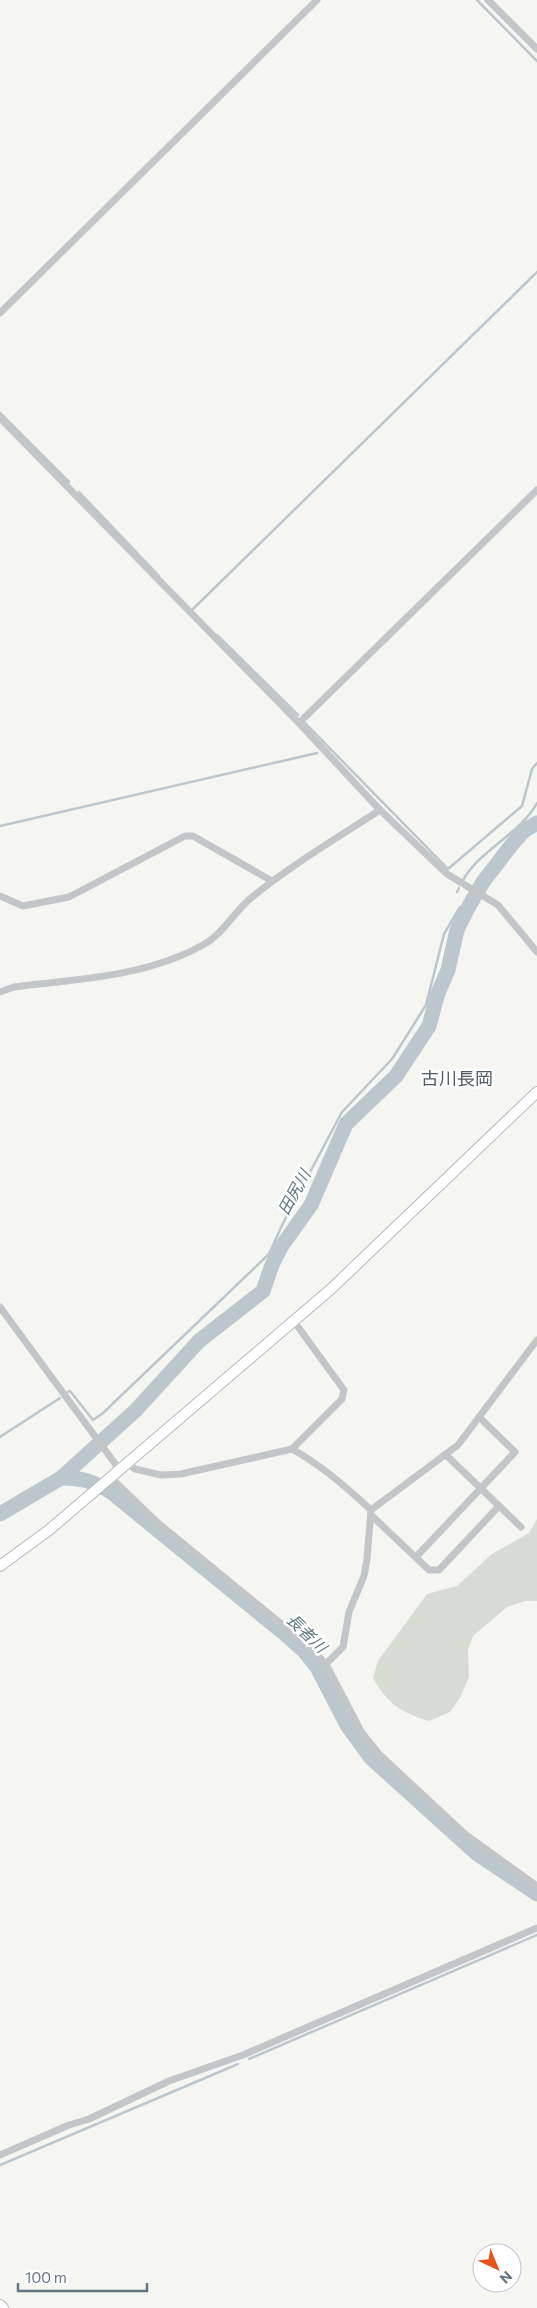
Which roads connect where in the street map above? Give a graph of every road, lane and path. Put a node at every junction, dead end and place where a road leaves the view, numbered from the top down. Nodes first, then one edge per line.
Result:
1 (317, 0) edge
2 (488, 0) edge
3 (537, 50) edge
4 (2, 308) edge
5 (0, 418) edge
6 (537, 490) edge
7 (299, 723) junction
8 (380, 810) junction
9 (272, 881) junction
10 (0, 896) edge
11 (537, 952) edge
12 (0, 992) edge
13 (537, 1092) edge
14 (0, 1306) edge
15 (293, 1320) junction
16 (537, 1340) edge
17 (479, 1417) junction
18 (292, 1449) junction
19 (446, 1455) junction
20 (123, 1465) junction
21 (108, 1479) junction
22 (480, 1488) junction
23 (499, 1506) junction
24 (371, 1512) junction
25 (521, 1526) dead end
26 (416, 1558) junction
27 (2, 1567) edge
28 (326, 1664) junction
29 (537, 1886) edge
30 (537, 1928) edge
31 (0, 2155) edge
32 (0, 2305) edge
33 (4, 2308) edge

1 - 4 street
2 - 3 street
5 - 7 street
6 - 7 street
7 - 8 street
8 - 9 street
8 - 11 street
9 - 10 street
9 - 12 street
13 - 15 street
14 - 20 street
15 - 18 street
15 - 20 street
16 - 17 street
17 - 19 street
17 - 22 street
18 - 20 street
18 - 24 street
19 - 22 street
19 - 24 street
20 - 21 street
21 - 27 street
21 - 28 street
22 - 23 street
22 - 26 street
23 - 25 street
23 - 26 street
24 - 26 street
24 - 28 street
28 - 29 street
30 - 31 street
32 - 33 street

